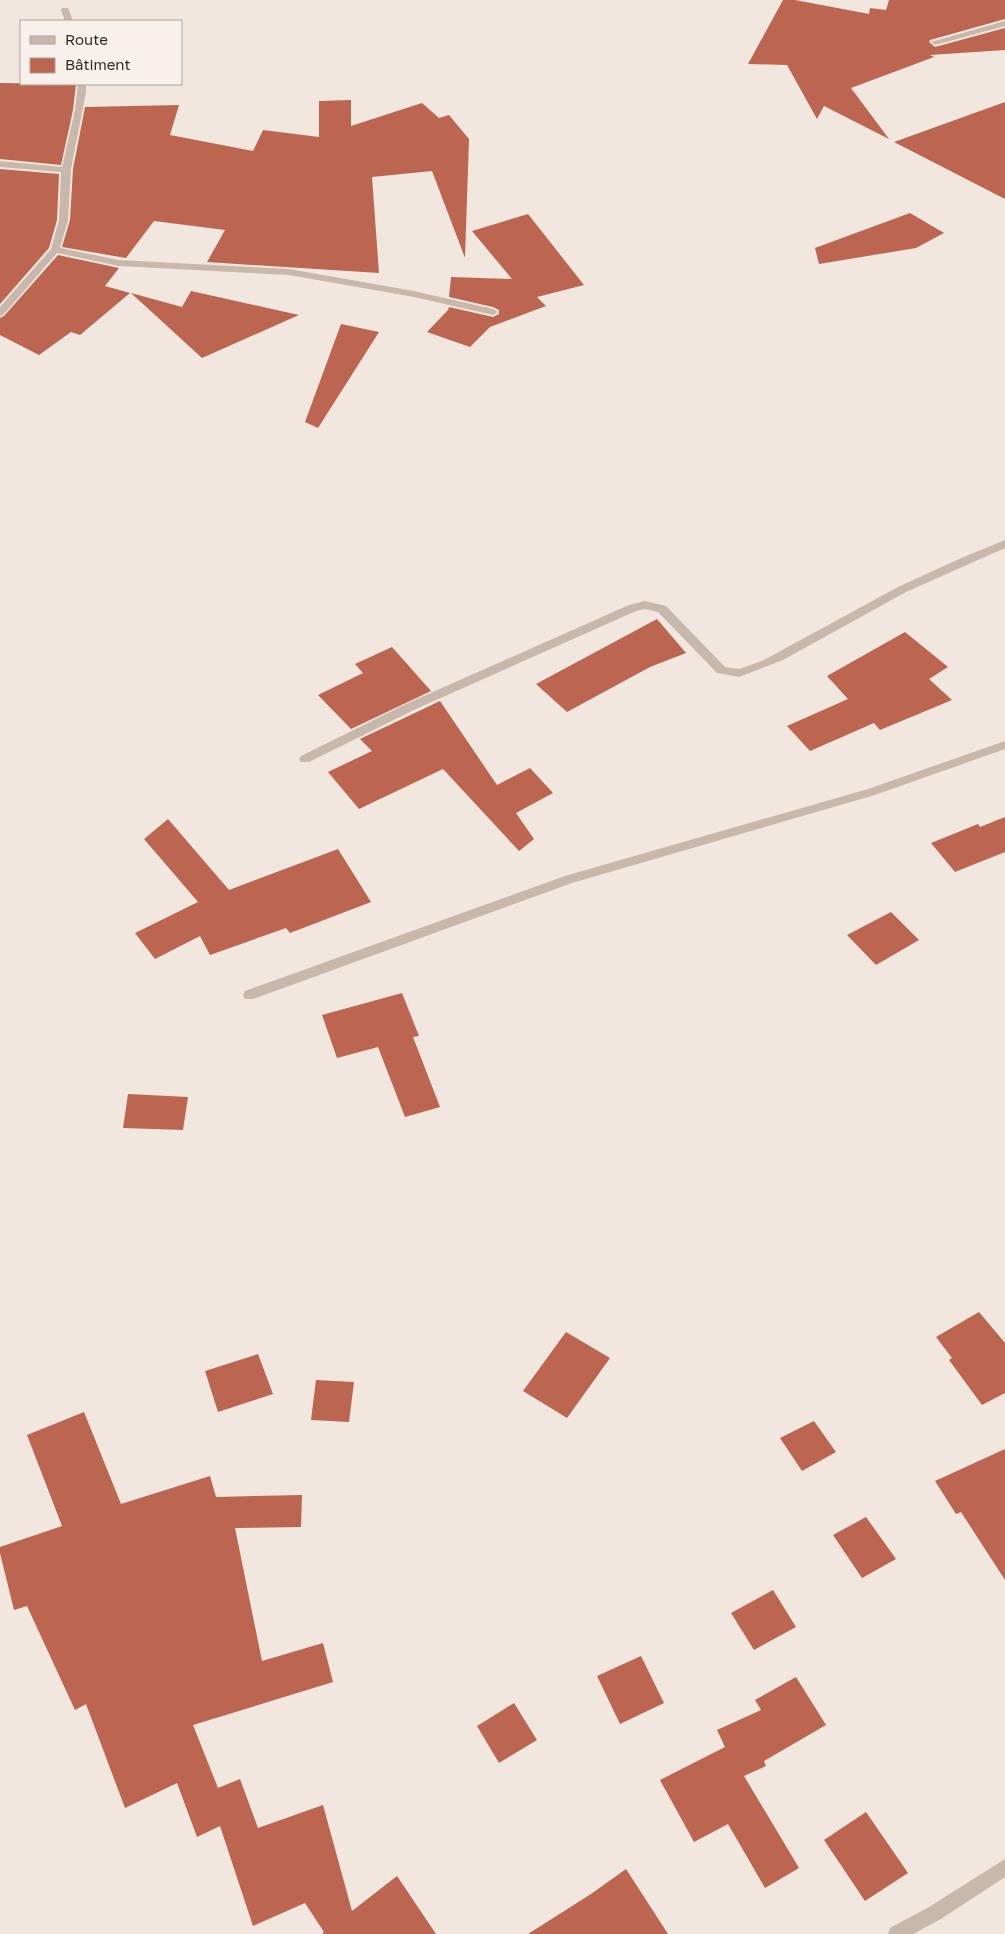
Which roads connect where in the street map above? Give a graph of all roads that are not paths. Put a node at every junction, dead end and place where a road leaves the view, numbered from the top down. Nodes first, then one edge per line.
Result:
1 (65, 10) dead end
2 (69, 20) edge
3 (1005, 23) edge
4 (936, 42) dead end
5 (82, 85) edge
6 (0, 164) edge
7 (66, 170) junction
8 (55, 250) junction
9 (493, 312) dead end
10 (0, 313) edge
11 (1005, 544) edge
12 (1005, 745) edge
13 (305, 759) dead end
14 (249, 995) dead end
15 (1005, 1867) edge
16 (896, 1934) edge

1 - 2 street
3 - 4 street
5 - 7 street
6 - 7 street
7 - 8 street
8 - 9 street
8 - 10 street
11 - 13 street
12 - 14 street
15 - 16 street

